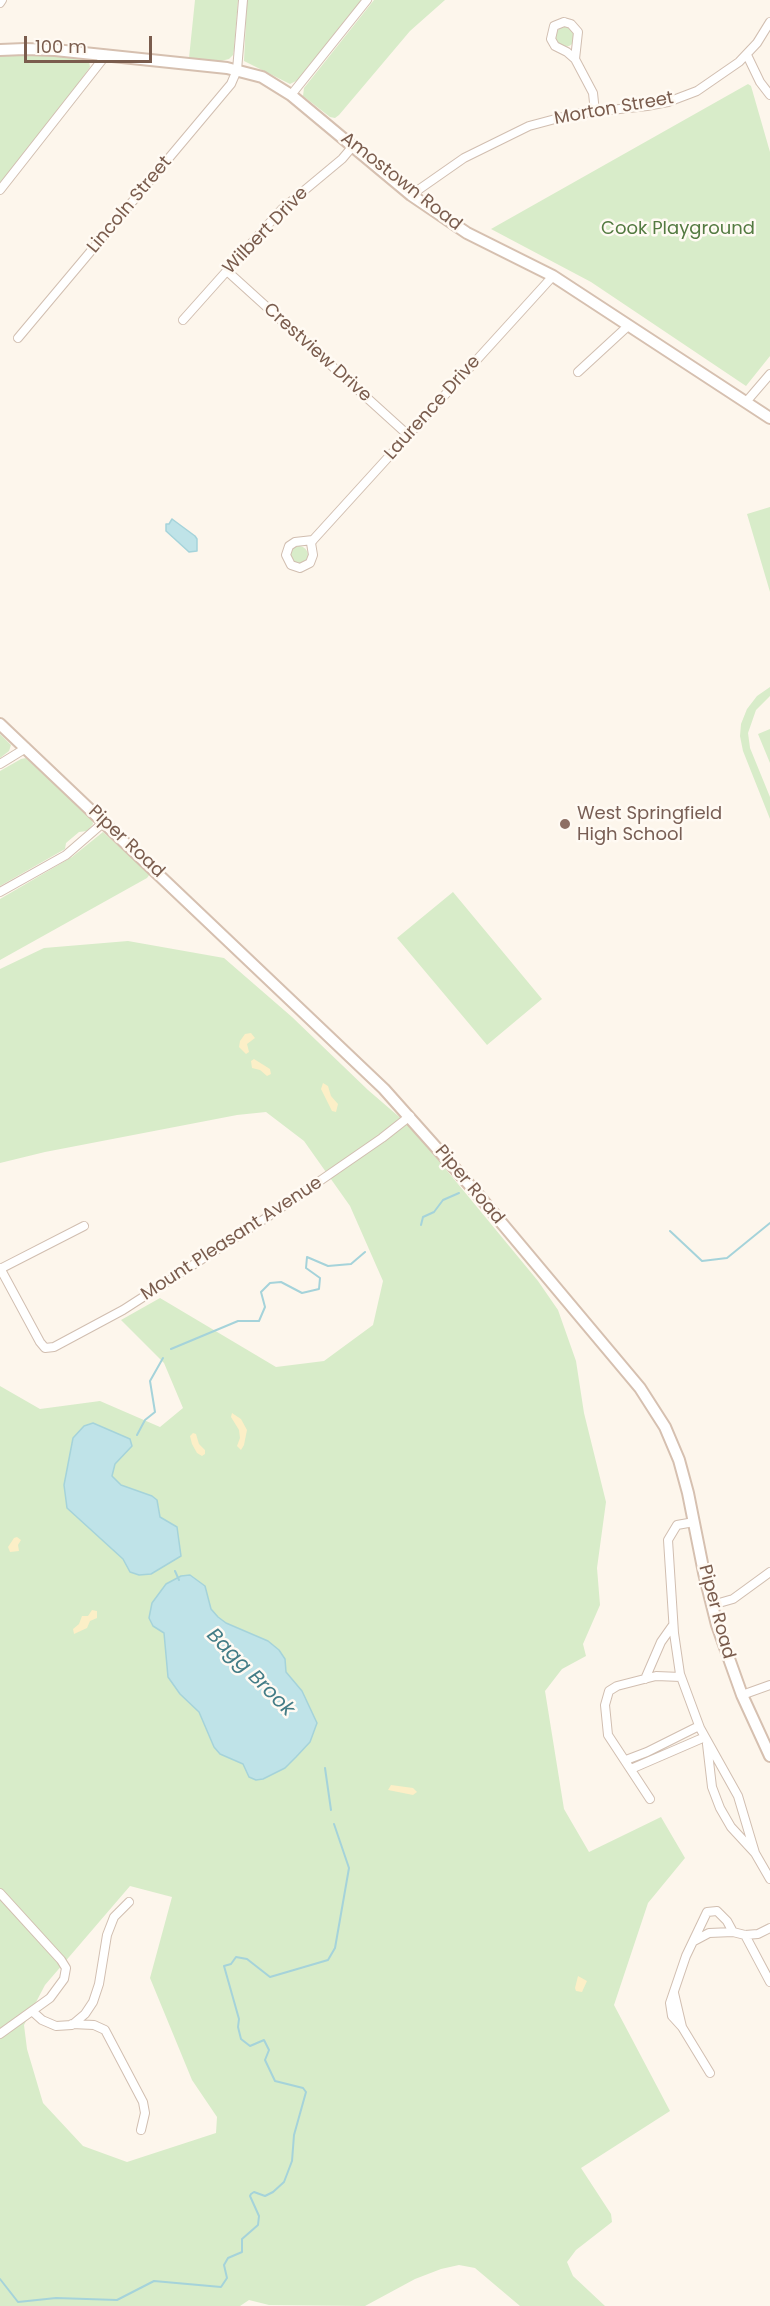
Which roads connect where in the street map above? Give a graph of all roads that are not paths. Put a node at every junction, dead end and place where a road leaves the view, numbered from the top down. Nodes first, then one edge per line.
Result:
1 (243, 0) edge
2 (367, 0) edge
3 (770, 22) edge
4 (0, 50) edge
5 (106, 55) junction
6 (747, 55) junction
7 (575, 59) junction
8 (237, 69) junction
9 (291, 94) junction
10 (770, 95) edge
11 (595, 112) junction
12 (353, 146) junction
13 (0, 190) edge
14 (411, 195) junction
15 (227, 271) junction
16 (553, 276) junction
17 (183, 320) dead end
18 (628, 326) junction
19 (18, 338) dead end
20 (578, 372) dead end
21 (770, 374) edge
22 (746, 402) junction
23 (770, 418) edge
24 (408, 435) junction
25 (313, 540) junction
26 (0, 724) edge
27 (26, 748) junction
28 (0, 764) edge
29 (104, 822) junction
30 (0, 892) edge
31 (410, 1116) junction
32 (84, 1226) dead end
33 (0, 1269) edge
34 (694, 1522) junction
35 (770, 1572) edge
36 (712, 1605) junction
37 (673, 1624) junction
38 (681, 1677) junction
39 (645, 1679) junction
40 (770, 1685) edge
41 (742, 1695) junction
42 (699, 1726) junction
43 (705, 1737) junction
44 (770, 1756) edge
45 (626, 1760) junction
46 (631, 1769) junction
47 (650, 1799) dead end
48 (755, 1853) junction
49 (770, 1879) edge
50 (0, 1893) edge
51 (129, 1902) dead end
52 (770, 1928) edge
53 (733, 1932) junction
54 (745, 1935) junction
55 (689, 1947) junction
56 (770, 1982) edge
57 (32, 2011) junction
58 (72, 2024) junction
59 (0, 2034) edge
60 (710, 2073) dead end
61 (141, 2130) dead end

1 - 8 street
2 - 9 street
3 - 6 street, Morton Street
4 - 5 main road, Amostown Road
5 - 8 main road, Amostown Road
5 - 13 street
6 - 10 street
6 - 11 street, Morton Street
7 - 7 street
7 - 11 street
8 - 9 main road, Amostown Road
8 - 19 street, Lincoln Street
9 - 12 main road, Amostown Road
11 - 14 street, Morton Street
12 - 14 main road, Amostown Road
12 - 15 street, Wilbert Drive
14 - 16 main road, Amostown Road
15 - 17 street, Wilbert Drive
15 - 24 street, Crestview Drive
16 - 18 main road, Amostown Road
16 - 24 street, Laurence Drive
18 - 20 street
18 - 22 main road, Amostown Road
21 - 22 street
22 - 23 main road, Amostown Road
24 - 25 street, Laurence Drive
25 - 25 street, Laurence Drive
26 - 27 main road, Piper Road
27 - 28 street
27 - 29 main road, Piper Road
29 - 30 street
29 - 31 main road, Piper Road
31 - 33 street, Mount Pleasant Avenue
31 - 34 main road, Piper Road
32 - 33 street
34 - 36 main road, Piper Road
34 - 37 street
35 - 36 street
36 - 41 main road, Piper Road
37 - 38 street
37 - 39 street
38 - 39 street
38 - 42 street
39 - 45 street
40 - 41 street
41 - 44 main road, Piper Road
42 - 43 street
42 - 45 street
43 - 46 street
43 - 48 street
43 - 48 street
45 - 46 street
46 - 47 street
48 - 49 street
50 - 57 street
51 - 58 street
52 - 54 street
53 - 54 street
53 - 55 street
53 - 55 street
54 - 56 street
55 - 60 street
57 - 58 street
57 - 59 street
58 - 61 street

